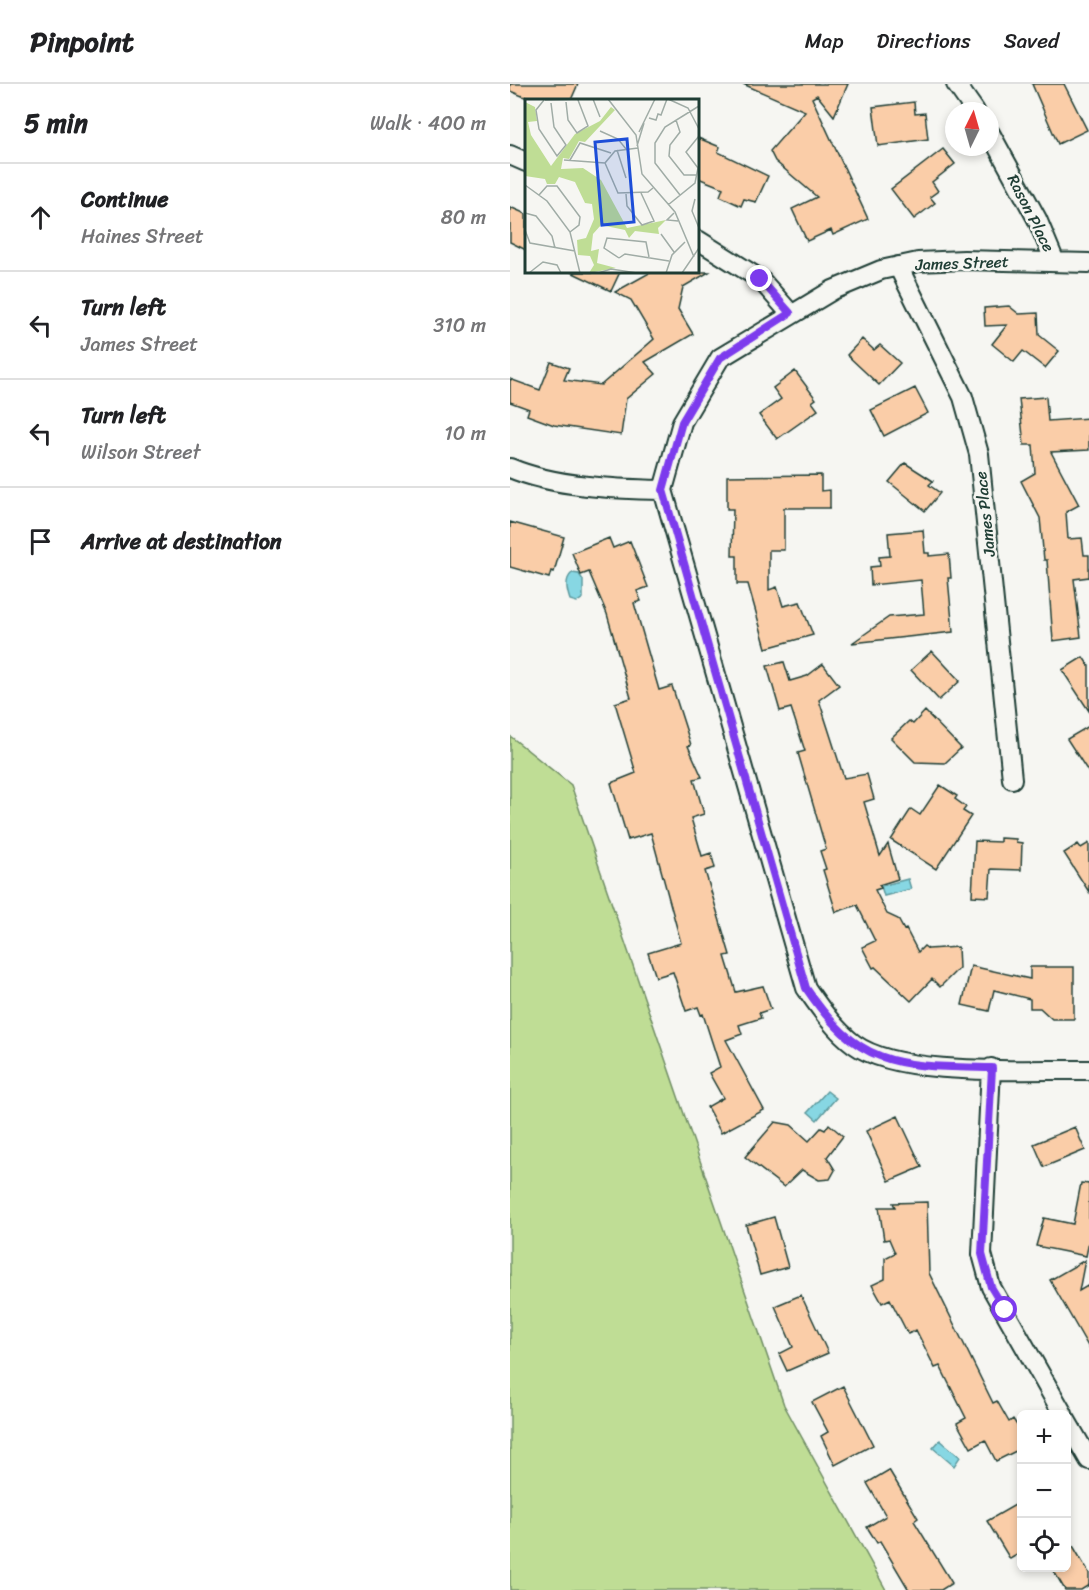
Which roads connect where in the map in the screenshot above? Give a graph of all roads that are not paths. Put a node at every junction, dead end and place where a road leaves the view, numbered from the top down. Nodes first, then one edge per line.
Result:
1 (956, 84) edge
2 (969, 102) edge
3 (999, 149) edge
4 (510, 155) edge
5 (525, 162) edge
6 (699, 241) edge
7 (1055, 262) junction
8 (1089, 262) edge
9 (898, 266) junction
10 (790, 313) junction
11 (510, 468) edge
12 (663, 490) junction
13 (1012, 779) dead end
14 (992, 1068) junction
15 (1089, 1070) edge
16 (1062, 1410) edge
17 (1071, 1429) edge
18 (1089, 1460) edge

1 - 2 street
3 - 7 street, Rason Place
4 - 5 street
6 - 10 street
7 - 8 street, James Street
7 - 9 street, James Street
9 - 10 street, James Street
9 - 13 street, James Place
10 - 12 street, James Street
11 - 12 street
12 - 14 street
14 - 15 street
14 - 16 street
17 - 18 street

